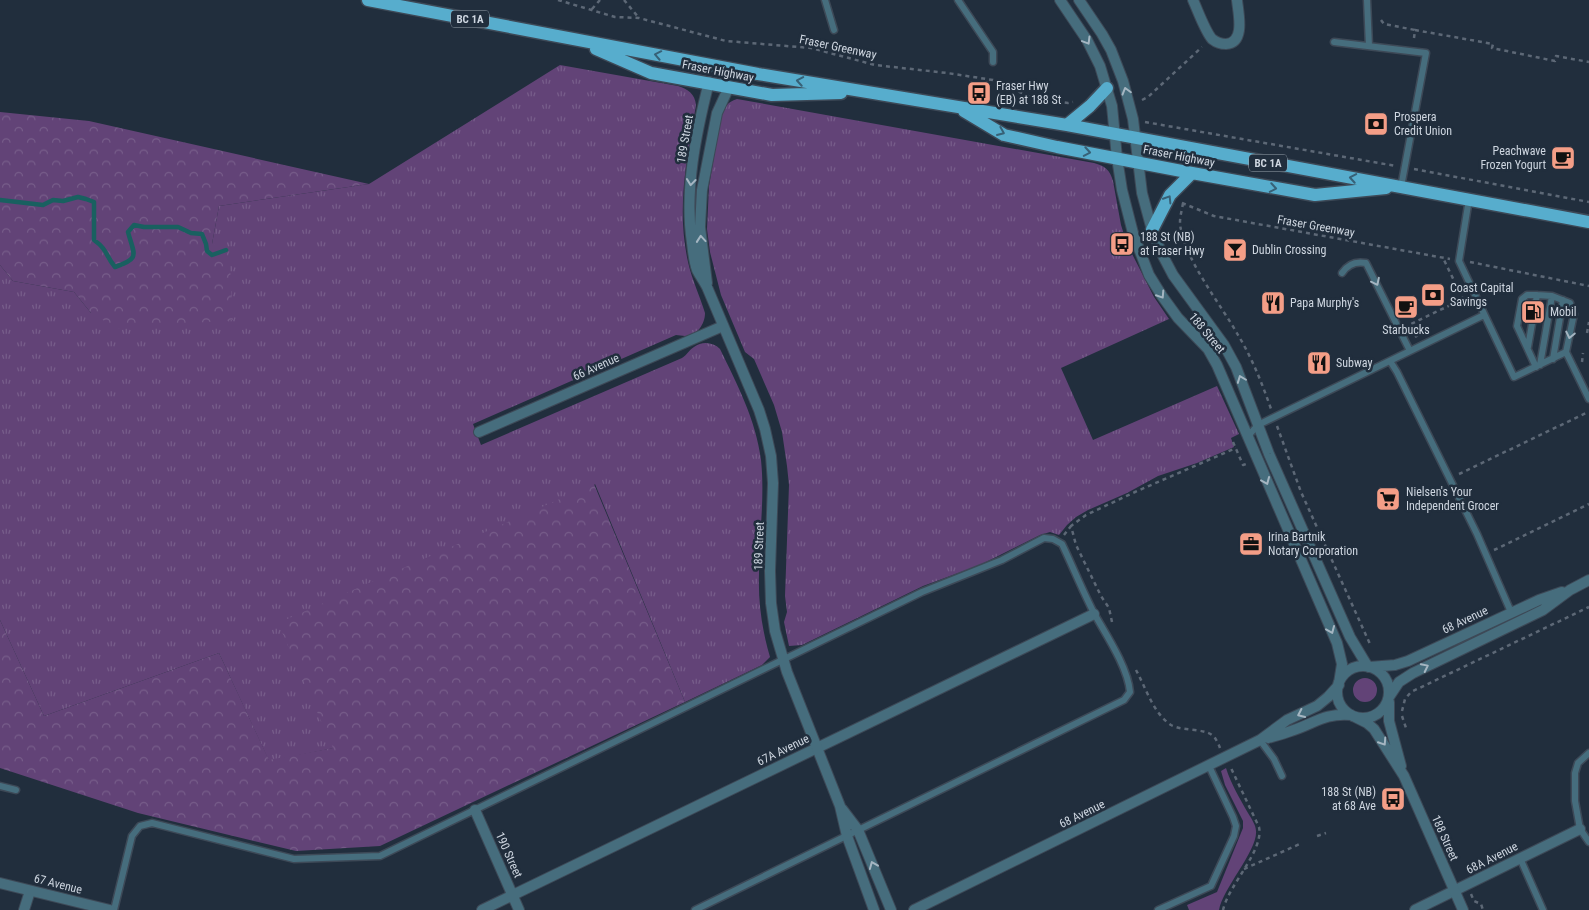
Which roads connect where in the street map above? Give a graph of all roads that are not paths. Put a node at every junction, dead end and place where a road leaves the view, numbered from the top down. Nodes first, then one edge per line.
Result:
1 (368, 0) edge
2 (825, 0) edge
3 (958, 0) edge
4 (1060, 0) edge
5 (1079, 0) edge
6 (1194, 0) edge
7 (1237, 0) edge
8 (1366, 0) edge
9 (834, 30) dead end
10 (572, 39) junction
11 (1334, 42) dead end
12 (1369, 46) junction
13 (993, 62) dead end
14 (758, 74) junction
15 (708, 82) junction
16 (730, 87) junction
17 (1107, 88) junction
18 (866, 92) junction
19 (959, 108) junction
20 (1067, 125) junction
21 (1115, 135) junction
22 (1136, 138) junction
23 (1116, 158) junction
24 (1138, 162) junction
25 (1192, 173) junction
26 (1401, 187) junction
27 (1468, 199) junction
28 (1589, 222) edge
29 (1152, 230) junction
30 (1342, 273) dead end
31 (707, 287) junction
32 (1536, 294) junction
33 (1552, 296) junction
34 (1563, 300) junction
35 (1484, 315) junction
36 (723, 326) junction
37 (1527, 348) junction
38 (1410, 351) junction
39 (1566, 352) junction
40 (1553, 359) junction
41 (1390, 361) junction
42 (1538, 366) junction
43 (1589, 399) edge
44 (1258, 425) junction
45 (478, 432) dead end
46 (1248, 436) junction
47 (1589, 580) edge
48 (1570, 590) junction
49 (1511, 612) junction
50 (1094, 614) junction
51 (783, 660) junction
52 (1368, 667) junction
53 (1339, 684) junction
54 (1389, 698) junction
55 (1352, 716) junction
56 (1260, 740) junction
57 (817, 748) junction
58 (1589, 753) edge
59 (1209, 766) junction
60 (1282, 776) dead end
61 (1404, 776) junction
62 (0, 786) edge
63 (16, 790) dead end
64 (840, 806) junction
65 (475, 810) junction
66 (1580, 829) junction
67 (858, 830) junction
68 (847, 836) junction
69 (1589, 842) edge
70 (1520, 858) junction
71 (0, 883) edge
72 (30, 890) junction
73 (1454, 891) junction
74 (513, 895) junction
75 (24, 910) edge
76 (112, 910) edge
77 (482, 910) edge
78 (519, 910) edge
79 (695, 910) edge
80 (874, 910) edge
81 (891, 910) edge
82 (914, 910) edge
83 (1158, 910) edge
84 (1415, 910) edge
85 (1462, 910) edge
86 (1543, 910) edge

1 - 10 main road, Fraser Highway / BC 1A
2 - 9 lane
3 - 13 lane
4 -> 17 street, 188 Street
22 -> 5 street, 188 Street
6 - 7 street
8 - 12 lane
14 -> 10 main road, Fraser Highway / BC 1A
10 - 15 main road, Fraser Highway
11 - 12 lane
12 - 26 lane
14 - 15 main road
18 -> 14 main road, Fraser Highway / BC 1A
15 - 16 main road, Fraser Highway
15 -> 31 street, 189 Street
16 - 18 main road, Fraser Highway
31 -> 16 street, 189 Street
17 - 20 main road
17 - 21 street, 188 Street
18 - 19 main road, Fraser Highway / BC 1A
19 - 20 main road, Fraser Highway / BC 1A
19 -> 23 main road, Fraser Highway / BC 1A
20 - 21 main road, Fraser Highway / BC 1A
21 - 22 main road, Fraser Highway / BC 1A
21 - 23 street, 188 Street
22 - 24 street, 188 Street
26 -> 22 main road, Fraser Highway / BC 1A
23 - 24 main road, Fraser Highway / BC 1A
23 -> 46 street, 188 Street
24 - 25 main road, Fraser Highway / BC 1A
24 - 29 street, 188 Street
25 -> 26 main road, Fraser Highway / BC 1A
29 -> 25 main road
26 - 27 main road, Fraser Highway / BC 1A
27 - 28 main road, Fraser Highway / BC 1A
27 - 35 lane
44 -> 29 street, 188 Street
30 -> 38 lane
31 - 36 street, 189 Street
32 - 33 lane
32 - 37 lane
32 - 37 lane
33 - 34 lane
33 - 42 lane
34 -> 39 lane
34 - 40 lane
35 - 38 lane
35 - 42 lane
36 - 45 street, 66 Avenue
36 - 51 street, 189 Street
37 - 42 lane
38 - 41 lane
39 - 40 lane
39 - 43 lane
40 - 42 lane
41 - 44 lane
41 - 49 lane
44 - 46 lane
44 - 52 street, 188 Street
46 -> 53 street, 188 Street
47 - 48 street, 68 Avenue
48 - 49 street, 68 Avenue
54 -> 48 street, 68 Avenue
49 - 52 street, 68 Avenue
50 - 51 lane
50 - 57 street, 67A Avenue
50 - 67 lane
51 - 57 street, 189 Street
51 - 65 lane
52 - 53 street
52 - 54 street
53 - 55 street
53 -> 56 street, 68 Avenue
54 - 55 street
54 - 61 street, 188 Street
55 - 56 street, 68 Avenue
55 -> 61 street, 188 Street
56 - 59 street, 68 Avenue
56 - 60 lane
57 - 64 street, 189 Street
57 - 74 street, 67A Avenue
58 - 66 lane
59 - 82 street, 68 Avenue
59 - 83 lane
61 - 73 street, 188 Street
62 - 63 lane
64 - 67 street, 189 Street
64 - 68 street, 189 Street
65 - 74 street, 190 Street
65 - 76 lane
66 - 69 lane
66 - 70 street, 68A Avenue
67 - 68 lane
81 -> 67 street, 189 Street
68 - 79 lane
68 - 80 street, 189 Street
70 - 73 street, 68A Avenue
70 - 86 lane
71 - 72 street, 67 Avenue
72 - 75 street
72 - 76 street, 67 Avenue
73 - 84 street, 68A Avenue
73 - 85 street, 188 Street
74 - 77 street, 67A Avenue
74 - 78 street, 190 Street

